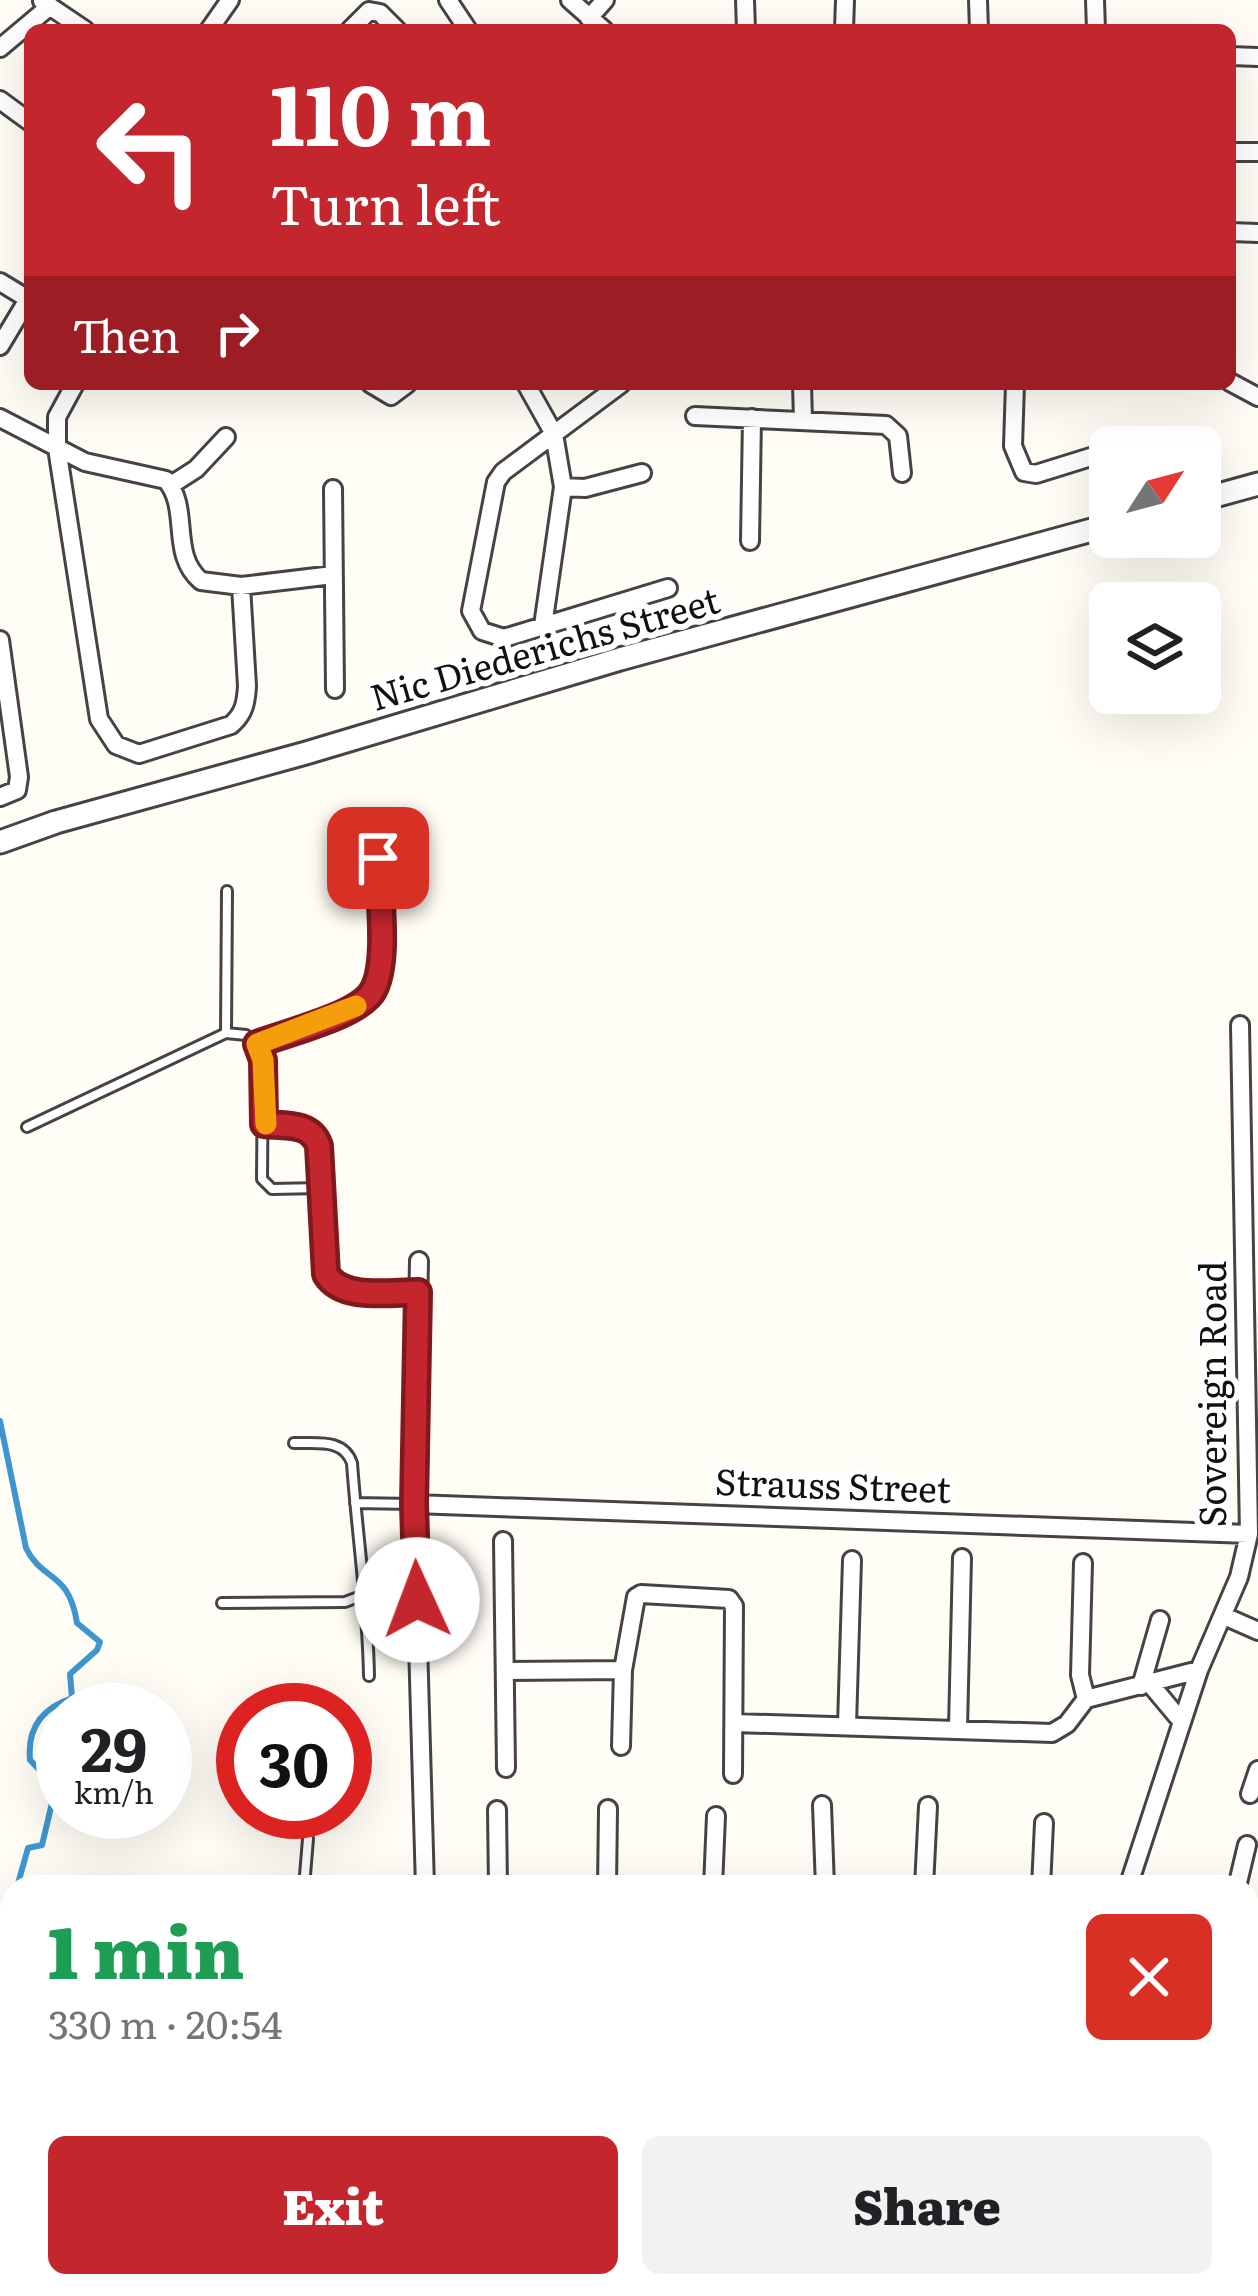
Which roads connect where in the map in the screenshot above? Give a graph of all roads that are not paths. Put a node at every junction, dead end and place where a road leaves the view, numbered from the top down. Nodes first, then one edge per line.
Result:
1 (570, 0) edge
2 (604, 0) edge
3 (56, 4) edge
4 (365, 5) edge
5 (589, 18) junction
6 (31, 24) edge
7 (391, 24) edge
8 (596, 24) edge
9 (24, 29) edge
10 (0, 48) edge
11 (24, 305) edge
12 (0, 346) edge
13 (72, 390) edge
14 (529, 390) edge
15 (613, 390) edge
16 (802, 390) edge
17 (1015, 390) edge
18 (695, 416) dead end
19 (0, 418) edge
20 (752, 418) junction
21 (803, 420) junction
22 (554, 434) junction
23 (226, 437) dead end
24 (57, 448) junction
25 (1089, 458) edge
26 (642, 473) dead end
27 (902, 473) dead end
28 (1258, 484) edge
29 (171, 485) junction
30 (562, 487) junction
31 (332, 489) dead end
32 (1221, 494) edge
33 (1089, 531) edge
34 (750, 541) dead end
35 (333, 575) junction
36 (241, 586) junction
37 (668, 588) dead end
38 (543, 626) junction
39 (0, 640) edge
40 (335, 688) dead end
41 (0, 797) edge
42 (0, 842) edge
43 (378, 858) dead end
44 (227, 891) dead end
45 (1240, 1024) dead end
46 (226, 1033) junction
47 (257, 1044) junction
48 (1250, 1056) edge
49 (1250, 1093) edge
50 (264, 1124) junction
51 (27, 1127) dead end
52 (322, 1188) junction
53 (418, 1261) dead end
54 (359, 1291) joint
55 (418, 1292) junction
56 (294, 1443) dead end
57 (355, 1503) junction
58 (414, 1504) junction
59 (1250, 1534) junction
60 (503, 1541) dead end
61 (962, 1558) dead end
62 (852, 1560) dead end
63 (1083, 1563) dead end
64 (361, 1596) junction
65 (222, 1603) dead end
66 (1224, 1616) junction
67 (1160, 1620) dead end
68 (1258, 1631) edge
69 (623, 1670) junction
70 (1199, 1670) junction
71 (505, 1671) junction
72 (368, 1676) dead end
73 (1146, 1685) junction
74 (1086, 1699) junction
75 (1182, 1722) junction
76 (735, 1723) junction
77 (848, 1725) junction
78 (958, 1728) junction
79 (621, 1746) dead end
80 (506, 1768) dead end
81 (1258, 1771) edge
82 (733, 1774) dead end
83 (1250, 1794) dead end
84 (822, 1805) dead end
85 (928, 1806) dead end
86 (608, 1809) dead end
87 (496, 1810) dead end
88 (716, 1816) dead end
89 (1044, 1823) dead end
90 (308, 1839) dead end
91 (1246, 1845) dead end
92 (305, 1875) edge
93 (425, 1875) edge
94 (498, 1875) edge
95 (607, 1875) edge
96 (714, 1875) edge
97 (825, 1875) edge
98 (925, 1875) edge
99 (1042, 1875) edge
100 (1131, 1875) edge
101 (1240, 1875) edge

1 - 5 street
2 - 5 street
3 - 6 street
4 - 7 street
5 - 8 street
9 - 10 street
11 - 12 street
13 - 24 street
14 - 22 street
15 - 22 street
16 - 21 street
17 - 25 street
18 - 20 street
19 - 24 street
20 - 21 street
20 - 34 street
21 - 27 street
22 - 30 street
22 - 38 street
23 - 29 street
24 - 29 street
24 - 36 street
26 - 30 street
28 - 32 street
29 - 36 street
30 - 38 street
31 - 35 street
33 - 42 street, Nic Diederichs Street
35 - 36 street
35 - 40 street
37 - 38 street
39 - 41 street
43 - 47 lane
44 - 46 lane
45 - 48 street, Sovereign Road
46 - 47 lane
46 - 51 lane
47 - 50 lane
48 - 49 street, Sovereign Road
49 - 59 street, Sovereign Road
50 - 52 lane
50 - 52 lane
52 - 54 lane
53 - 55 street
54 - 55 street
55 - 58 street
56 - 57 lane
57 - 58 lane
57 - 64 lane
58 - 59 street, Strauss Street
58 - 93 street
59 - 66 street, Sovereign Road
60 - 71 street
61 - 78 street
62 - 77 street
63 - 74 street
64 - 65 lane
64 - 72 lane
66 - 68 street
66 - 70 street, Sovereign Road
67 - 73 street
69 - 71 street
69 - 76 street
69 - 79 street
70 - 73 street
70 - 75 street, Sovereign Road
71 - 80 street
73 - 74 street
73 - 75 street
74 - 78 street
75 - 100 street, Sovereign Road
76 - 77 street
76 - 82 street
77 - 78 street
81 - 83 street
84 - 97 street
85 - 98 street
86 - 95 street
87 - 94 street
88 - 96 street
89 - 99 street
90 - 92 lane
91 - 101 street

